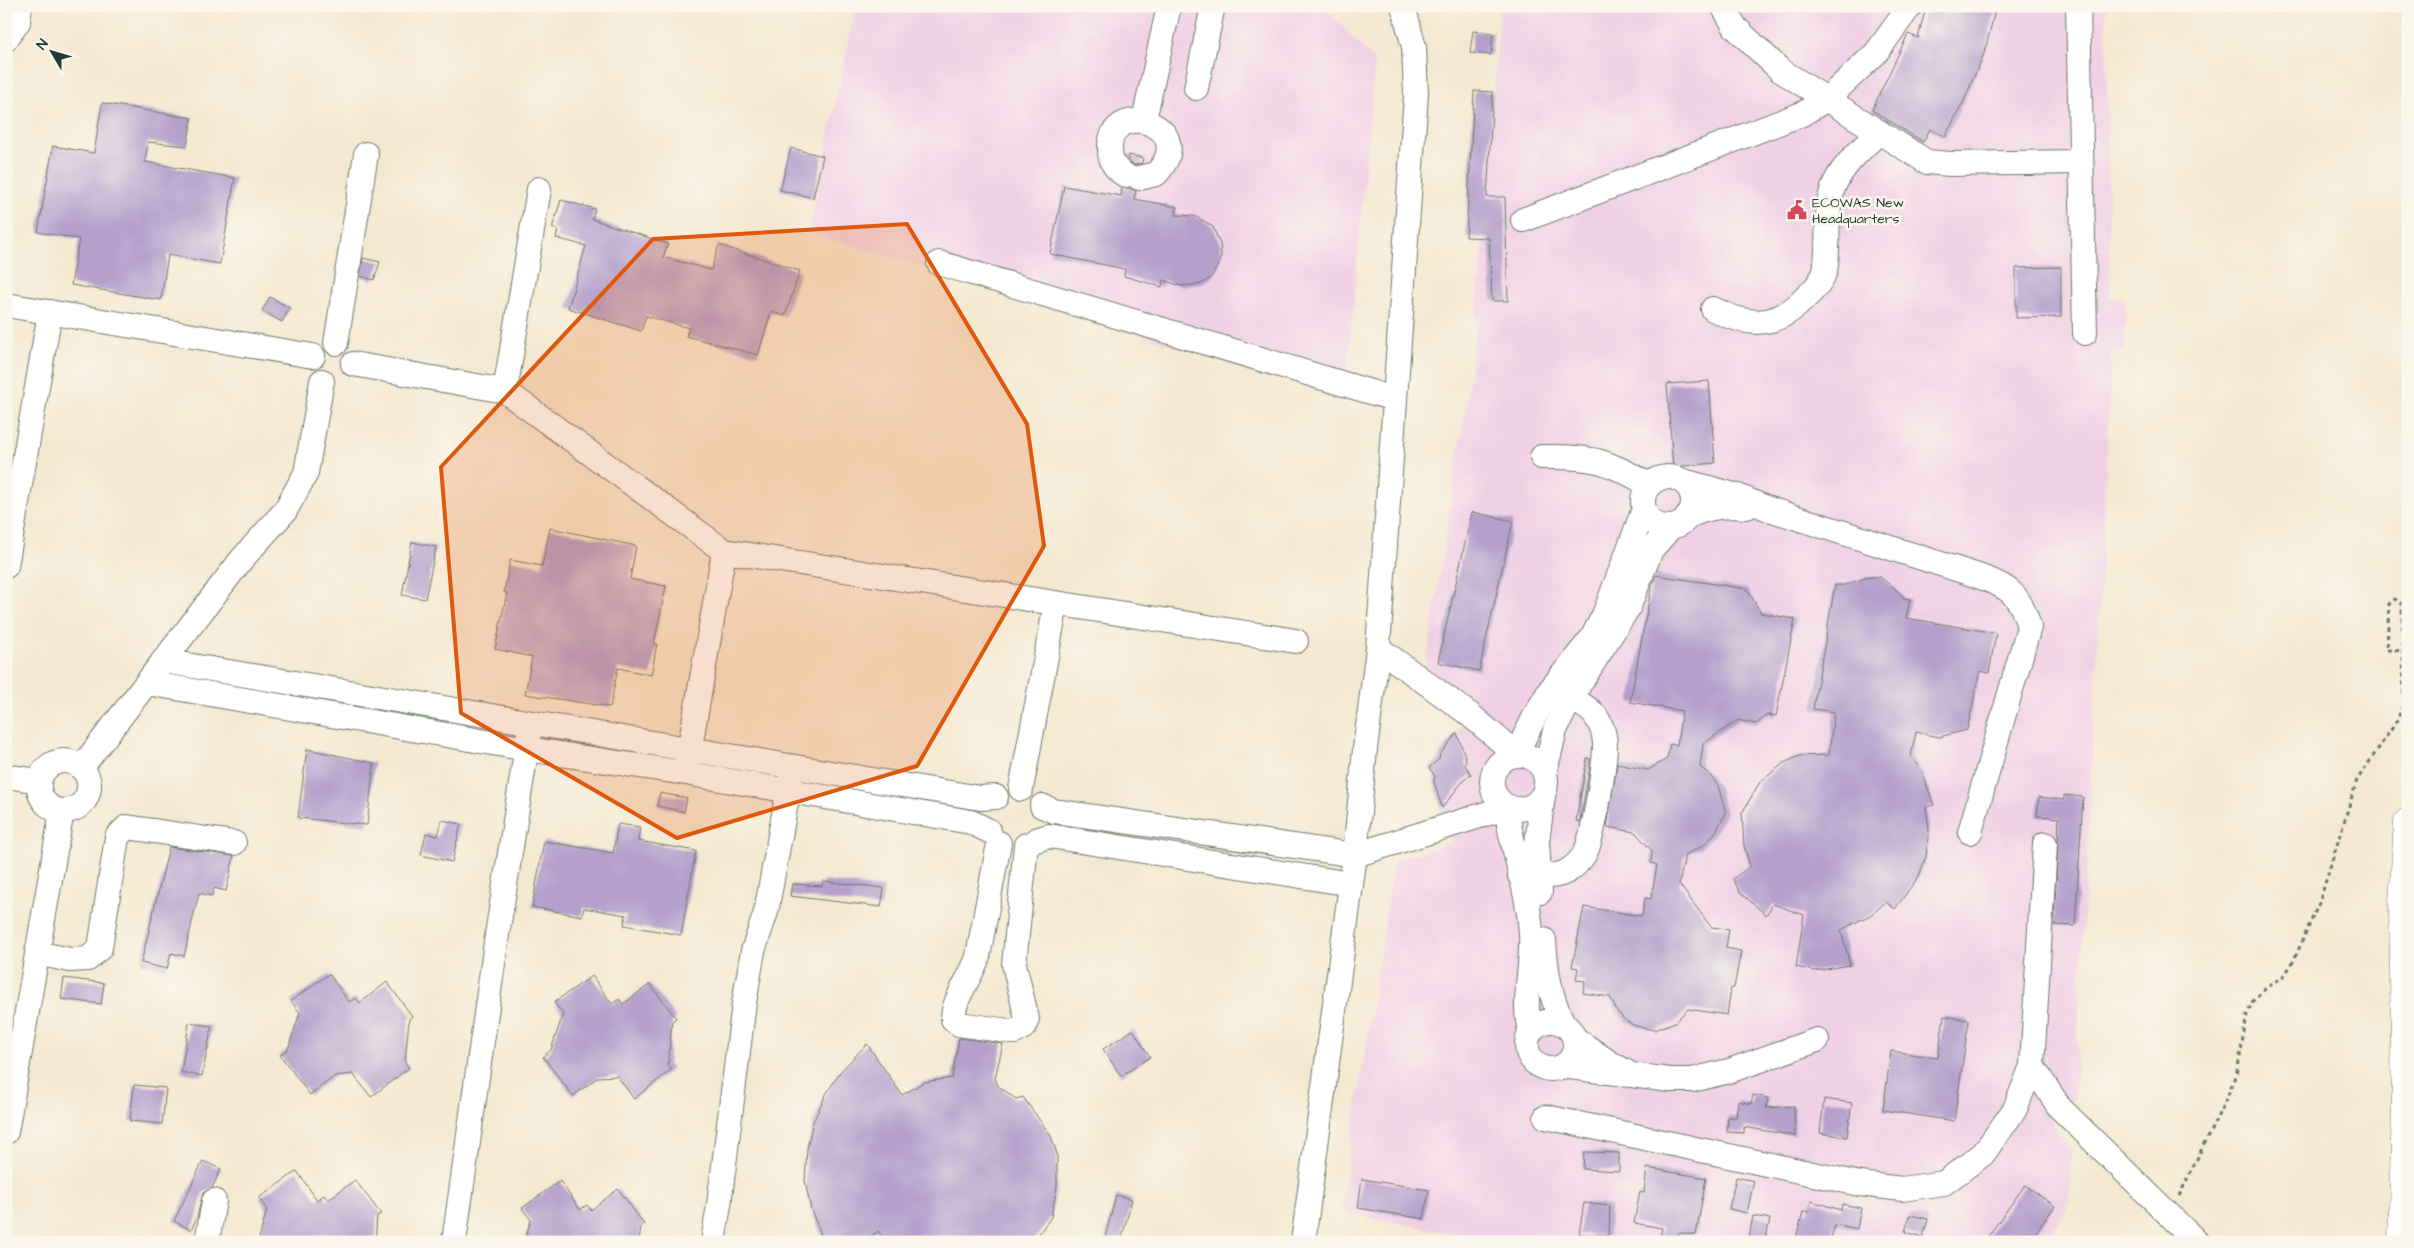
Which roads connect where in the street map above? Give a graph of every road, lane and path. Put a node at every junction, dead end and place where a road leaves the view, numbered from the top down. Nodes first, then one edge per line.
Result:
1 (20, 6) edge
2 (1169, 6) edge
3 (1212, 6) edge
4 (1403, 6) edge
5 (1723, 6) edge
6 (1910, 6) edge
7 (2078, 6) edge
8 (6, 39) edge
9 (1196, 88) dead end
10 (1827, 99) junction
11 (1144, 120) junction
12 (1879, 132) junction
13 (366, 154) dead end
14 (2081, 162) junction
15 (539, 189) dead end
16 (1523, 220) dead end
17 (939, 263) dead end
18 (6, 305) edge
19 (1713, 309) dead end
20 (50, 312) junction
21 (2085, 333) dead end
22 (336, 343) junction
23 (313, 356) junction
24 (353, 364) junction
25 (322, 381) junction
26 (505, 390) junction
27 (1394, 399) junction
28 (1542, 457) dead end
29 (1680, 480) junction
30 (1649, 485) junction
31 (1766, 508) junction
32 (1644, 509) junction
33 (1679, 522) junction
34 (724, 551) junction
35 (6, 566) edge
36 (1056, 604) junction
37 (1296, 641) dead end
38 (1378, 648) junction
39 (2408, 651) edge
40 (163, 661) junction
41 (147, 683) junction
42 (1560, 695) junction
43 (532, 722) junction
44 (527, 749) junction
45 (690, 750) junction
46 (1516, 754) junction
47 (792, 767) junction
48 (81, 768) junction
49 (1545, 771) junction
50 (685, 773) junction
51 (6, 776) edge
52 (39, 781) junction
53 (1021, 789) junction
54 (788, 790) junction
55 (996, 796) junction
56 (1543, 796) junction
57 (1042, 806) junction
58 (1508, 807) junction
59 (62, 811) junction
60 (2408, 822) edge
61 (1970, 832) dead end
62 (994, 837) junction
63 (1031, 842) junction
64 (234, 843) dead end
65 (2045, 844) dead end
66 (1355, 855) junction
67 (1529, 877) junction
68 (1351, 884) junction
69 (37, 953) junction
70 (978, 956) junction
71 (1014, 964) junction
72 (1569, 1031) junction
73 (1530, 1032) junction
74 (1817, 1040) dead end
75 (1562, 1066) junction
76 (2032, 1066) junction
77 (1631, 1074) junction
78 (1546, 1117) dead end
79 (6, 1132) edge
80 (214, 1201) dead end
81 (2170, 1214) junction
82 (207, 1242) edge
83 (454, 1242) edge
84 (713, 1242) edge
85 (1304, 1242) edge
86 (2197, 1242) edge
87 (2402, 1242) edge

1 - 8 street
2 - 11 street
3 - 9 street
4 - 27 street
5 - 10 street
6 - 10 street
7 - 14 street
10 - 12 street
10 - 16 street
11 - 11 street
12 - 14 street
12 - 19 street
13 - 22 street
14 - 21 street
15 - 26 street
17 - 27 street
18 - 20 street
20 - 23 street
20 - 35 street
22 - 23 street
22 - 24 street
23 - 25 street
24 - 25 street
24 - 26 street
25 - 40 street
26 - 34 street
27 - 38 street
28 - 30 street
29 - 30 street
29 - 31 street
29 - 33 street
30 - 32 street
31 - 33 street
31 - 61 street
32 - 33 street
32 - 42 street
33 - 42 street
34 - 36 street
34 - 45 street
36 - 37 street
36 - 53 street
38 - 46 street
38 - 66 street
39 - 81 path, bridge
40 - 41 street
40 - 43 street
41 - 44 street
41 - 48 street
42 - 46 street
42 - 49 street
42 - 67 street
43 - 44 street
43 - 45 street
44 - 50 street
44 - 83 street
45 - 47 street
45 - 50 street
46 - 49 street
46 - 58 street
47 - 54 street
47 - 55 street
48 - 52 street
48 - 59 street
49 - 56 street
50 - 54 street
51 - 52 street
52 - 59 street
53 - 55 street
53 - 57 street
54 - 62 street
54 - 84 street
55 - 62 street
56 - 58 street
56 - 67 street
57 - 63 street
57 - 66 street
58 - 66 street
58 - 67 street
59 - 69 street
60 - 87 highway
62 - 63 street
62 - 70 street
63 - 68 street
63 - 71 street
64 - 69 street
65 - 76 street
66 - 68 street
67 - 72 street
67 - 73 street
68 - 85 street
69 - 79 street
70 - 71 street
70 - 71 street
72 - 73 street
72 - 75 street
72 - 77 street
73 - 75 street
74 - 77 street
75 - 77 street
76 - 78 street
76 - 81 street
80 - 82 street
81 - 86 street

